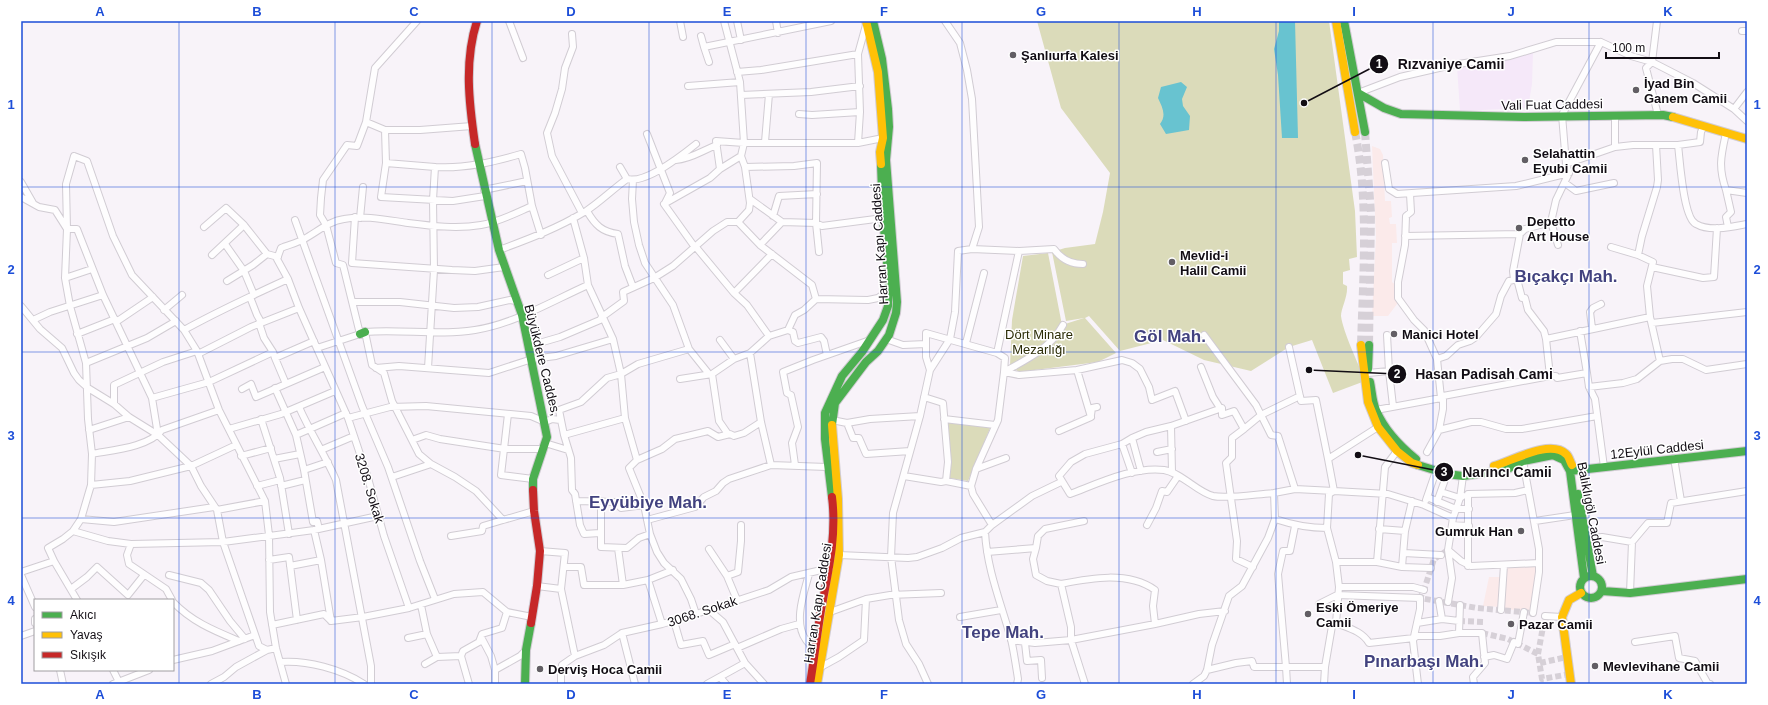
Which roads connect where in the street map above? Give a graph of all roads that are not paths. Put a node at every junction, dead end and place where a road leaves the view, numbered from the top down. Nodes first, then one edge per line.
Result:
1 (417, 21) edge
2 (477, 21) edge
3 (510, 21) edge
4 (680, 21) edge
5 (724, 21) edge
6 (737, 21) edge
7 (776, 21) edge
8 (831, 21) edge
9 (945, 21) edge
10 (1336, 21) edge
11 (1344, 21) edge
12 (1657, 21) edge
13 (868, 22) edge
14 (778, 33) junction
15 (572, 34) dead end
16 (701, 36) dead end
17 (683, 37) dead end
18 (740, 40) junction
19 (729, 42) junction
20 (1601, 42) junction
21 (704, 48) junction
22 (858, 54) junction
23 (523, 58) dead end
24 (709, 62) dead end
25 (1652, 62) junction
26 (737, 72) junction
27 (740, 82) junction
28 (688, 86) dead end
29 (860, 86) junction
30 (1747, 92) edge
31 (1358, 93) junction
32 (769, 94) junction
33 (741, 95) junction
34 (1734, 108) junction
35 (860, 112) junction
36 (799, 114) dead end
37 (1562, 115) junction
38 (1658, 115) junction
39 (1615, 116) junction
40 (1747, 121) edge
41 (366, 122) junction
42 (472, 126) junction
43 (1704, 126) junction
44 (385, 130) junction
45 (1355, 132) tunnel mouth
46 (1365, 132) tunnel mouth
47 (1726, 133) junction
48 (646, 134) dead end
49 (883, 138) junction
50 (1747, 139) edge
51 (765, 142) junction
52 (744, 143) junction
53 (858, 143) junction
54 (696, 144) dead end
55 (717, 145) junction
56 (1656, 145) junction
57 (1678, 145) junction
58 (1615, 147) junction
59 (741, 156) junction
60 (675, 160) junction
61 (386, 163) junction
62 (1385, 163) dead end
63 (478, 164) junction
64 (1566, 164) junction
65 (435, 167) junction
66 (620, 167) dead end
67 (745, 167) junction
68 (720, 169) junction
69 (660, 170) junction
70 (1569, 173) junction
71 (630, 180) junction
72 (527, 181) junction
73 (21, 182) edge
74 (1565, 183) junction
75 (1614, 183) dead end
76 (363, 187) dead end
77 (1726, 190) junction
78 (484, 193) junction
79 (1747, 193) edge
80 (817, 194) junction
81 (1410, 194) junction
82 (21, 196) edge
83 (750, 199) junction
84 (433, 200) junction
85 (33, 204) junction
86 (664, 204) junction
87 (532, 206) junction
88 (584, 212) junction
89 (773, 216) junction
90 (357, 218) junction
91 (573, 218) junction
92 (883, 218) junction
93 (295, 220) dead end
94 (738, 222) junction
95 (782, 222) junction
96 (1551, 222) junction
97 (491, 223) junction
98 (816, 223) junction
99 (1747, 224) edge
100 (244, 225) junction
101 (326, 225) junction
102 (433, 226) junction
103 (204, 227) dead end
104 (1728, 227) junction
105 (1716, 228) junction
106 (67, 229) junction
107 (1520, 234) junction
108 (541, 235) junction
109 (1405, 236) junction
110 (303, 240) junction
111 (224, 244) junction
112 (760, 245) junction
113 (1558, 245) dead end
114 (695, 246) junction
115 (1611, 247) dead end
116 (972, 249) junction
117 (499, 250) junction
118 (1019, 251) junction
119 (819, 252) dead end
120 (267, 254) junction
121 (772, 254) junction
122 (212, 255) dead end
123 (1638, 255) junction
124 (278, 257) junction
125 (584, 258) junction
126 (352, 263) junction
127 (1083, 264) dead end
128 (342, 265) junction
129 (504, 267) junction
130 (1652, 267) junction
131 (92, 269) junction
132 (434, 270) junction
133 (244, 271) junction
134 (984, 273) dead end
135 (548, 275) dead end
136 (65, 278) junction
137 (288, 278) junction
138 (654, 278) junction
139 (1514, 280) junction
140 (227, 281) dead end
141 (588, 285) junction
142 (633, 288) junction
143 (889, 290) junction
144 (734, 292) junction
145 (103, 295) junction
146 (182, 295) dead end
147 (252, 296) junction
148 (152, 297) junction
149 (816, 298) junction
150 (516, 301) junction
151 (353, 302) junction
152 (1602, 304) dead end
153 (430, 305) junction
154 (21, 306) edge
155 (70, 306) junction
156 (298, 308) junction
157 (164, 310) junction
158 (1747, 312) edge
159 (522, 315) junction
160 (602, 317) junction
161 (33, 320) junction
162 (1651, 320) junction
163 (116, 321) junction
164 (176, 321) junction
165 (260, 323) junction
166 (1063, 325) dead end
167 (1592, 328) junction
168 (184, 330) junction
169 (788, 330) junction
170 (1580, 331) junction
171 (430, 332) junction
172 (363, 333) junction
173 (77, 334) junction
174 (1204, 335) dead end
175 (1387, 335) dead end
176 (769, 336) junction
177 (613, 339) junction
178 (886, 339) junction
179 (950, 339) junction
180 (1546, 339) junction
181 (720, 340) dead end
182 (870, 340) junction
183 (314, 341) junction
184 (338, 341) junction
185 (966, 343) junction
186 (926, 344) junction
187 (129, 345) junction
188 (529, 346) junction
189 (1289, 347) dead end
190 (317, 348) junction
191 (689, 349) junction
192 (197, 352) junction
193 (750, 353) junction
194 (997, 353) junction
195 (274, 355) junction
196 (827, 355) junction
197 (532, 359) junction
198 (734, 359) junction
199 (1437, 359) junction
200 (1660, 361) junction
201 (86, 363) junction
202 (1747, 364) edge
203 (325, 367) junction
204 (1201, 367) dead end
205 (376, 368) junction
206 (428, 368) junction
207 (930, 370) junction
208 (1077, 370) junction
209 (140, 371) junction
210 (1389, 371) junction
211 (1004, 372) junction
212 (1368, 373) junction
213 (1587, 373) junction
214 (621, 374) junction
215 (711, 374) junction
216 (1550, 376) junction
217 (680, 379) dead end
218 (209, 382) junction
219 (286, 384) junction
220 (1589, 386) junction
221 (88, 388) junction
222 (275, 388) junction
223 (242, 389) dead end
224 (335, 391) junction
225 (1300, 396) junction
226 (924, 397) junction
227 (1442, 397) junction
228 (152, 398) junction
229 (114, 404) junction
230 (395, 406) junction
231 (1393, 406) junction
232 (299, 407) junction
233 (1097, 407) dead end
234 (1220, 408) junction
235 (219, 410) junction
236 (1376, 410) junction
237 (285, 412) junction
238 (365, 414) junction
239 (508, 414) junction
240 (1261, 415) junction
241 (347, 416) junction
242 (920, 416) junction
243 (1597, 416) junction
244 (129, 417) junction
245 (1091, 417) junction
246 (625, 418) junction
247 (261, 419) junction
248 (944, 419) junction
249 (560, 420) junction
250 (832, 420) junction
251 (1186, 420) junction
252 (546, 422) junction
253 (761, 422) junction
254 (847, 423) junction
255 (995, 425) junction
256 (1171, 426) junction
257 (1378, 427) junction
258 (309, 428) junction
259 (1244, 428) junction
260 (229, 429) junction
261 (90, 430) junction
262 (1439, 430) junction
263 (1059, 431) dead end
264 (296, 434) junction
265 (728, 434) junction
266 (158, 435) junction
267 (564, 435) junction
268 (354, 436) junction
269 (1132, 438) junction
270 (412, 440) junction
271 (1122, 444) junction
272 (236, 445) junction
273 (544, 446) junction
274 (272, 448) junction
275 (504, 449) junction
276 (1172, 449) junction
277 (321, 450) junction
278 (568, 450) junction
279 (1397, 450) junction
280 (1747, 451) edge
281 (910, 452) junction
282 (1157, 452) dead end
283 (1427, 452) dead end
284 (92, 454) junction
285 (300, 454) junction
286 (241, 456) junction
287 (1006, 458) dead end
288 (1674, 458) junction
289 (274, 459) junction
290 (1328, 459) junction
291 (637, 460) junction
292 (1523, 461) junction
293 (328, 462) junction
294 (431, 464) junction
295 (771, 465) junction
296 (795, 465) junction
297 (191, 466) junction
298 (827, 467) junction
299 (1604, 467) junction
300 (976, 469) junction
301 (304, 470) junction
302 (1141, 471) junction
303 (1436, 471) junction
304 (1572, 471) junction
305 (1132, 473) junction
306 (1175, 474) junction
307 (1447, 474) junction
308 (904, 476) junction
309 (1463, 476) junction
310 (392, 477) junction
311 (533, 479) junction
312 (305, 480) junction
313 (946, 480) junction
314 (1061, 482) junction
315 (280, 483) junction
316 (91, 485) junction
317 (257, 486) junction
318 (971, 486) junction
319 (1295, 489) junction
320 (1528, 490) junction
321 (1334, 491) junction
322 (1747, 491) edge
323 (1441, 492) junction
324 (1274, 493) junction
325 (1382, 494) junction
326 (1468, 494) junction
327 (1232, 496) junction
328 (1426, 497) junction
329 (1460, 498) junction
330 (265, 501) junction
331 (576, 501) junction
332 (601, 501) junction
333 (1681, 501) junction
334 (1412, 502) junction
335 (1437, 502) junction
336 (644, 505) junction
337 (1424, 505) junction
338 (215, 508) junction
339 (1456, 509) junction
340 (1468, 509) junction
341 (534, 511) junction
342 (1575, 515) junction
343 (378, 516) junction
344 (1453, 518) junction
345 (81, 519) junction
346 (1275, 519) junction
347 (503, 520) junction
348 (647, 520) junction
349 (1084, 521) dead end
350 (1535, 521) junction
351 (344, 524) junction
352 (741, 525) dead end
353 (992, 525) junction
354 (1147, 525) dead end
355 (1452, 525) junction
356 (1295, 526) junction
357 (1469, 526) junction
358 (1327, 528) junction
359 (1379, 529) junction
360 (316, 530) junction
361 (73, 531) junction
362 (1404, 531) junction
363 (985, 532) junction
364 (600, 533) junction
365 (289, 534) junction
366 (650, 534) junction
367 (269, 535) junction
368 (451, 536) dead end
369 (1582, 539) junction
370 (223, 542) junction
371 (1632, 542) junction
372 (131, 544) junction
373 (618, 548) junction
374 (1036, 548) junction
375 (709, 549) dead end
376 (1448, 550) junction
377 (540, 551) junction
378 (986, 552) junction
379 (1404, 552) junction
380 (839, 555) junction
381 (1441, 555) dead end
382 (891, 557) junction
383 (269, 560) junction
384 (321, 560) junction
385 (54, 561) junction
386 (1336, 562) junction
387 (1377, 562) junction
388 (1539, 563) junction
389 (290, 566) junction
390 (1468, 566) junction
391 (1504, 566) junction
392 (564, 567) junction
393 (1253, 567) junction
394 (1402, 567) junction
395 (830, 568) junction
396 (1431, 568) dead end
397 (673, 570) junction
398 (21, 572) edge
399 (809, 574) junction
400 (21, 575) edge
401 (169, 575) dead end
402 (144, 576) junction
403 (727, 576) junction
404 (1593, 576) junction
405 (1584, 578) junction
406 (1747, 579) edge
407 (648, 580) junction
408 (1061, 584) junction
409 (623, 585) junction
410 (536, 586) junction
411 (1339, 587) junction
412 (561, 588) junction
413 (70, 589) junction
414 (1424, 590) dead end
415 (1602, 591) junction
416 (941, 593) dead end
417 (1581, 593) junction
418 (1630, 593) junction
419 (1337, 595) junction
420 (895, 596) junction
421 (76, 599) edge
422 (171, 599) edge
423 (434, 599) junction
424 (866, 599) junction
425 (737, 600) junction
426 (1439, 601) dead end
427 (1448, 602) dead end
428 (174, 603) edge
429 (1319, 604) dead end
430 (34, 605) edge
431 (421, 605) junction
432 (1460, 605) dead end
433 (409, 608) junction
434 (709, 610) junction
435 (1001, 610) junction
436 (1501, 610) dead end
437 (1225, 611) junction
438 (507, 612) junction
439 (830, 612) junction
440 (1524, 612) dead end
441 (1533, 613) dead end
442 (696, 614) junction
443 (1545, 616) dead end
444 (362, 617) junction
445 (532, 617) junction
446 (960, 617) dead end
447 (1562, 617) junction
448 (1442, 619) junction
449 (297, 620) junction
450 (331, 621) junction
451 (674, 621) junction
452 (1459, 621) junction
453 (1417, 622) junction
454 (1336, 623) junction
455 (662, 624) junction
456 (799, 624) junction
457 (1155, 624) junction
458 (272, 625) junction
459 (34, 631) edge
460 (622, 633) junction
461 (1459, 633) junction
462 (427, 634) junction
463 (255, 635) junction
464 (21, 636) edge
465 (481, 637) junction
466 (408, 638) dead end
467 (1414, 638) junction
468 (242, 640) junction
469 (1011, 640) junction
470 (1071, 640) junction
471 (1635, 642) dead end
472 (736, 646) junction
473 (1025, 647) junction
474 (276, 648) junction
475 (815, 648) junction
476 (267, 650) junction
477 (526, 650) junction
478 (1013, 652) junction
479 (461, 656) junction
480 (575, 656) junction
481 (437, 657) junction
482 (1484, 657) junction
483 (175, 659) edge
484 (280, 662) junction
485 (745, 663) junction
486 (424, 664) dead end
487 (1286, 667) junction
488 (1325, 667) junction
489 (819, 668) junction
490 (495, 670) junction
491 (1207, 670) junction
492 (60, 671) edge
493 (113, 671) edge
494 (146, 671) edge
495 (720, 677) junction
496 (1042, 678) dead end
497 (116, 683) edge
498 (63, 684) edge
499 (211, 684) edge
500 (286, 684) edge
501 (364, 684) edge
502 (371, 684) edge
503 (469, 684) edge
504 (495, 684) edge
505 (525, 684) edge
506 (561, 684) edge
507 (635, 684) edge
508 (707, 684) edge
509 (726, 684) edge
510 (764, 684) edge
511 (810, 684) edge
512 (817, 684) edge
513 (928, 684) edge
514 (1017, 684) edge
515 (1085, 684) edge
516 (1194, 684) edge
517 (1287, 684) edge
518 (1324, 684) edge
519 (1418, 684) edge
520 (1474, 684) edge
521 (1570, 684) edge
522 (1710, 684) edge

1 - 41 street
2 - 42 main road, Büyükdere Caddes,
3 - 23 street
4 - 17 street
5 - 19 street
6 - 18 street
7 - 14 street
8 - 14 street
9 - 116 street
10 - 45 main road
11 - 31 main road
12 - 25 street
13 - 22 street
13 - 49 main road, Harran Kapı Caddesi
13 - 178 main road, Harran Kapı Caddesi
14 - 18 street
15 - 88 street
16 - 21 street
18 - 19 street
19 - 21 street
19 - 26 street
20 - 25 street
20 - 31 street
20 - 37 street
21 - 24 street
22 - 26 street
22 - 29 street
25 - 34 street
25 - 38 street
26 - 27 street
27 - 28 street
27 - 33 street
29 - 32 street
29 - 35 street
30 - 34 street
31 - 37 main road, Vali Fuat Caddesi
31 - 46 main road
32 - 33 street
32 - 51 street
33 - 52 street
34 - 40 street
35 - 36 street
35 - 53 street
37 - 39 main road, Vali Fuat Caddesi
37 - 64 street
38 - 39 main road, Vali Fuat Caddesi
38 - 43 main road, Vali Fuat Caddesi
39 - 58 street
41 - 44 street
41 - 101 street
42 - 44 street
42 - 63 main road, Büyükdere Caddes,
43 - 47 main road, Vali Fuat Caddesi
43 - 57 street
44 - 61 street
47 - 50 main road, Vali Fuat Caddesi
47 - 77 street
48 - 69 street
49 - 53 street
49 - 92 main road, Harran Kapı Caddesi
51 - 52 street
51 - 53 street
52 - 55 street
52 - 59 street
54 - 60 street
55 - 60 street
55 - 68 street
56 - 57 street
56 - 58 street
56 - 123 street
57 - 105 street
58 - 64 street
59 - 67 street
59 - 68 street
60 - 69 street
61 - 65 street
61 - 84 street
62 - 81 street
63 - 65 street
63 - 72 street
63 - 78 main road, Büyükdere Caddes,
64 - 70 street
65 - 84 street
66 - 71 street
67 - 80 street
67 - 83 street
68 - 86 street
69 - 71 street
69 - 86 street
70 - 74 street
70 - 81 street
71 - 88 street
71 - 138 street
72 - 78 street
72 - 87 street
73 - 85 street
74 - 75 street
74 - 96 street
76 - 90 street
77 - 79 street
77 - 104 street
78 - 84 street
78 - 97 main road, Büyükdere Caddes,
80 - 89 street
80 - 98 street
81 - 109 street
82 - 85 street
83 - 89 street
83 - 94 street
84 - 102 street
85 - 106 street
86 - 114 street
87 - 97 street
87 - 108 street
88 - 91 street
88 - 142 street
89 - 95 street
90 - 101 street
90 - 102 street
90 - 126 street
91 - 108 street
91 - 125 street
92 - 98 street
92 - 143 main road, Harran Kapı Caddesi
93 - 110 street
94 - 112 street
94 - 114 street
95 - 98 street
95 - 112 street
96 - 107 street
96 - 113 street
97 - 102 street
97 - 117 main road, Büyükdere Caddes,
98 - 119 street
99 - 104 street
100 - 103 street
100 - 111 street
100 - 120 street
101 - 110 street
101 - 128 street
102 - 132 street
104 - 105 street
105 - 130 street
106 - 131 street
106 - 136 street
106 - 148 street
107 - 109 street
107 - 139 street
108 - 117 street
109 - 199 street
110 - 124 street
110 - 184 street
111 - 122 street
111 - 133 street
112 - 121 street
114 - 138 street
114 - 144 street
115 - 123 street
116 - 118 street
116 - 179 street
117 - 129 main road, Büyükdere Caddes,
118 - 127 street
118 - 194 street
120 - 124 street
120 - 133 street
121 - 144 street
121 - 149 street
123 - 130 street
124 - 137 street, 3208. Sokak
125 - 135 street
125 - 141 street
126 - 128 street
126 - 132 street
128 - 151 street
129 - 132 street
129 - 150 main road, Büyükdere Caddes,
130 - 162 street
131 - 136 street
131 - 145 street
132 - 153 street
133 - 140 street
133 - 147 street
134 - 185 street
136 - 155 street
137 - 147 street
137 - 156 street, 3208. Sokak
138 - 142 street
138 - 191 street
139 - 180 street
139 - 199 street
141 - 159 street
141 - 160 street
142 - 160 street
143 - 149 street
143 - 182 main road, Harran Kapı Caddesi
144 - 176 street
145 - 155 street
145 - 163 street
146 - 157 street
147 - 165 street
147 - 168 street
148 - 157 street
148 - 163 street
149 - 169 street
150 - 153 street
150 - 159 main road, Büyükdere Caddes,
151 - 153 street
151 - 172 street
152 - 167 street
153 - 171 street
154 - 161 street
155 - 161 street
155 - 173 street
156 - 165 street
156 - 183 street, 3208. Sokak
157 - 164 street
158 - 162 street
159 - 171 street
159 - 188 main road, Büyükdere Caddes,
160 - 177 street
160 - 188 street
161 - 221 street
162 - 167 street
162 - 200 street
163 - 173 street
163 - 187 street
164 - 168 street
164 - 187 street
165 - 192 street
165 - 195 street
166 - 211 street
167 - 170 street
168 - 192 street
169 - 176 street
169 - 196 street
170 - 180 street
170 - 213 street
171 - 172 street
171 - 206 street
172 - 184 street
172 - 205 street
173 - 201 street
174 - 240 street
175 - 210 street
176 - 193 street
177 - 197 street
177 - 214 street
178 - 186 street
178 - 250 main road, Harran Kapı Caddesi
179 - 185 street
179 - 186 street
179 - 207 street
180 - 216 street
181 - 198 street
182 - 196 street
182 - 298 main road, Harran Kapı Caddesi
183 - 190 street, 3208. Sokak
183 - 195 street
184 - 190 street
184 - 238 street
185 - 194 street
186 - 207 street
187 - 201 street
187 - 209 street
188 - 197 main road, Büyükdere Caddes,
189 - 225 street
190 - 203 street, 3208. Sokak
191 - 214 street
191 - 215 street
192 - 209 street
192 - 218 street
193 - 198 street
193 - 253 street
194 - 211 street
195 - 218 street
195 - 219 street
196 - 296 street
197 - 206 street
197 - 252 main road, Büyükdere Caddes,
198 - 215 street
199 - 227 street
200 - 202 street
200 - 220 street
201 - 221 street
203 - 219 street
203 - 224 street, 3208. Sokak
204 - 234 street
205 - 206 street
205 - 230 street
207 - 226 street
208 - 211 street
208 - 245 street
208 - 251 street
209 - 228 street
209 - 229 street
210 - 212 street
210 - 231 street
211 - 255 street
212 - 236 main road, Balıklıgöl Caddesi
212 - 257 main road, Balıklıgöl Caddesi
213 - 216 street
213 - 220 street
214 - 246 street
214 - 249 street
215 - 217 street
215 - 265 street
216 - 227 street
218 - 228 street
218 - 235 street
219 - 222 street
220 - 243 street
221 - 229 street
221 - 261 street
222 - 223 street
222 - 237 street
224 - 232 street
224 - 241 street, 3208. Sokak
225 - 240 street
225 - 290 street
226 - 242 street
226 - 248 street
227 - 231 street
227 - 262 street
228 - 266 street
229 - 244 street
230 - 238 street
230 - 239 street
230 - 270 street
231 - 236 street
232 - 237 street
232 - 258 street
233 - 245 street
234 - 251 street
234 - 259 street
235 - 260 street
235 - 266 street
236 - 304 main road, Balıklıgöl Caddesi
237 - 247 street
237 - 264 street
238 - 241 street
238 - 310 street
239 - 252 street
239 - 275 street
240 - 259 street
240 - 319 street
241 - 258 street
241 - 268 street, 3208. Sokak
242 - 254 street
242 - 281 street
243 - 262 street
243 - 299 street
244 - 261 street
244 - 266 street
245 - 263 street
246 - 267 street
246 - 291 street
247 - 260 street
247 - 274 street
248 - 255 street
248 - 313 street
249 - 252 street
249 - 267 street
250 - 254 street
250 - 380 main road, Harran Kapı Caddesi
251 - 256 street
252 - 273 main road, Büyükdere Caddes,
253 - 265 street
253 - 295 street
254 - 281 street
255 - 300 street
256 - 269 street
256 - 276 street
257 - 279 main road, Balıklıgöl Caddesi
257 - 290 street
258 - 264 street
258 - 277 street
259 - 327 street
260 - 272 street
261 - 284 street
262 - 283 street
264 - 285 street
265 - 291 street
266 - 284 street
266 - 297 street
267 - 278 street
268 - 277 street
268 - 343 street, 3208. Sokak
269 - 271 street
269 - 302 street
270 - 275 street
270 - 294 street
271 - 305 street
271 - 314 street
272 - 286 street
272 - 297 street
273 - 275 street
273 - 278 street
273 - 311 main road, Büyükdere Caddes,
274 - 286 street
274 - 289 street
275 - 311 street
276 - 282 street
276 - 306 street
277 - 293 street
278 - 331 street
279 - 303 main road, Balıklıgöl Caddesi
279 - 325 street
280 - 288 main road, 12Eylül Caddesi
281 - 308 street
284 - 316 street
285 - 289 street
285 - 301 street
286 - 317 street
287 - 300 street
288 - 299 main road, 12Eylül Caddesi
288 - 333 street
289 - 315 street
290 - 321 street
291 - 336 street
292 - 304 main road, Balıklıgöl Caddesi
292 - 309 main road, Balıklıgöl Caddesi
292 - 320 street
293 - 301 street
293 - 351 street
294 - 310 street
294 - 347 street
295 - 296 street
295 - 348 street
296 - 298 street
297 - 316 street
297 - 338 street
298 - 395 main road, Harran Kapı Caddesi
299 - 304 main road, 12Eylül Caddesi
300 - 318 street
301 - 312 street
302 - 305 street
302 - 306 street
303 - 307 main road, Balıklıgöl Caddesi
303 - 328 street
304 - 342 main road, Balıklıgöl Caddesi
304 - 369 main road, Balıklıgöl Caddesi
305 - 314 street
306 - 327 street
306 - 354 street
307 - 309 main road, Balıklıgöl Caddesi
307 - 323 street
308 - 313 street
308 - 382 street
309 - 329 street
310 - 423 street
311 - 341 main road, Büyükdere Caddes,
312 - 315 street
312 - 360 street
313 - 318 street
314 - 353 street
315 - 317 street
315 - 365 street
316 - 345 street
317 - 330 street
318 - 353 street
319 - 321 street
319 - 324 street
320 - 326 street
320 - 350 street
321 - 325 street
321 - 358 street
322 - 333 street
323 - 329 street
323 - 335 street
324 - 327 street
324 - 346 street
325 - 334 street
325 - 359 street
326 - 329 street
326 - 340 street
327 - 393 street
328 - 335 street
328 - 337 street
329 - 339 street
330 - 338 street
330 - 367 street
331 - 332 street
331 - 364 street
332 - 336 street
332 - 364 street
333 - 371 street
334 - 337 street
334 - 362 street
335 - 339 street
336 - 348 street
337 - 344 street
338 - 345 street
338 - 370 street
339 - 340 street
339 - 344 street
340 - 357 street
341 - 347 street
341 - 377 main road, Büyükdere Caddes,
342 - 350 street
342 - 369 main road, Balıklıgöl Caddesi
343 - 351 street
343 - 433 street, 3208. Sokak
344 - 355 street
345 - 361 street
346 - 356 street
346 - 393 street
347 - 368 street
348 - 366 street
349 - 374 street
350 - 388 street
351 - 360 street
351 - 444 street
352 - 403 street
353 - 363 street
355 - 357 street
355 - 376 street
356 - 358 street
356 - 487 street
357 - 390 street
358 - 386 street
359 - 362 street
359 - 387 street
360 - 365 street
360 - 384 street
361 - 372 street
361 - 385 street
362 - 379 street
363 - 378 street
363 - 382 street
364 - 373 street
365 - 367 street
366 - 373 street
366 - 397 street
367 - 370 street
367 - 383 street
369 - 371 street
369 - 404 main road, Balıklıgöl Caddesi
369 - 405 main road, Balıklıgöl Caddesi
370 - 372 street
370 - 463 street
371 - 418 street
372 - 402 street
373 - 409 street
374 - 378 street
374 - 408 street
375 - 403 street
376 - 390 street
376 - 427 street
377 - 392 street
377 - 410 main road, Büyükdere Caddes,
378 - 435 street
379 - 381 street
379 - 394 street
380 - 382 street
380 - 439 main road, Harran Kapı Caddesi
382 - 420 street
383 - 389 street
383 - 458 street
384 - 389 street
384 - 450 street
385 - 398 street
385 - 413 street
386 - 387 street
386 - 411 street
387 - 394 street
388 - 391 street
388 - 441 street
389 - 449 street
390 - 391 street
391 - 436 street
392 - 409 street
392 - 412 street
393 - 437 street
394 - 396 street
395 - 399 street, 3068. Sokak
395 - 475 main road, Harran Kapı Caddesi
397 - 407 street
397 - 442 street
399 - 425 street, 3068. Sokak
399 - 456 street
400 - 430 street
401 - 468 street
402 - 413 street
402 - 422 street
403 - 425 street
404 - 405 main road
404 - 415 main road
405 - 417 main road
406 - 418 main road
407 - 409 street
407 - 455 street
408 - 457 street
408 - 470 street
410 - 412 street
410 - 445 main road, Büyükdere Caddes,
411 - 414 street
411 - 419 street
412 - 480 street
413 - 421 street
415 - 417 main road
415 - 418 main road
416 - 420 street
417 - 447 main road
419 - 429 street
419 - 453 street
419 - 454 street
420 - 424 street
420 - 513 street
423 - 431 street
423 - 438 street
424 - 439 street
424 - 489 street
425 - 434 street, 3068. Sokak
426 - 448 street
428 - 468 street
431 - 433 street
431 - 462 street
432 - 452 street
433 - 444 street
434 - 442 street, 3068. Sokak
434 - 472 street
435 - 446 street
435 - 469 street
437 - 457 street
437 - 491 street
438 - 445 street
438 - 465 street
439 - 489 main road, Harran Kapı Caddesi
440 - 482 street
442 - 451 street, 3068. Sokak
443 - 447 street
444 - 450 street
444 - 502 street
445 - 477 main road, Büyükdere Caddes,
447 - 521 main road
448 - 452 street
448 - 453 street
449 - 450 street
449 - 458 street
451 - 455 street, 3068. Sokak
451 - 472 street
452 - 461 street
453 - 467 street
454 - 467 street
454 - 488 street
455 - 460 street, 3068. Sokak
456 - 472 street
456 - 475 street
457 - 470 street
458 - 474 street
459 - 464 street
460 - 480 street, 3068. Sokak
460 - 507 street
461 - 467 street
461 - 482 street
462 - 466 street
462 - 481 street
463 - 468 street
463 - 476 street
465 - 479 street
465 - 490 street
467 - 519 street
468 - 483 street
469 - 473 street
469 - 478 street
470 - 473 street
470 - 515 street
471 - 522 street
472 - 485 street
473 - 478 street
473 - 496 street
474 - 476 street
474 - 484 street
475 - 511 main road, Harran Kapı Caddesi
476 - 499 street
477 - 490 street
477 - 505 main road, Büyükdere Caddes,
478 - 514 street
479 - 481 street
479 - 503 street
480 - 506 street
481 - 486 street
482 - 520 street
484 - 500 street
484 - 501 street
485 - 495 street
485 - 510 street
487 - 488 street
487 - 491 street
487 - 517 street
488 - 518 street
489 - 512 main road, Harran Kapı Caddesi
490 - 504 street
491 - 516 street
492 - 498 street
493 - 497 street
494 - 497 street
495 - 508 street
495 - 509 street

